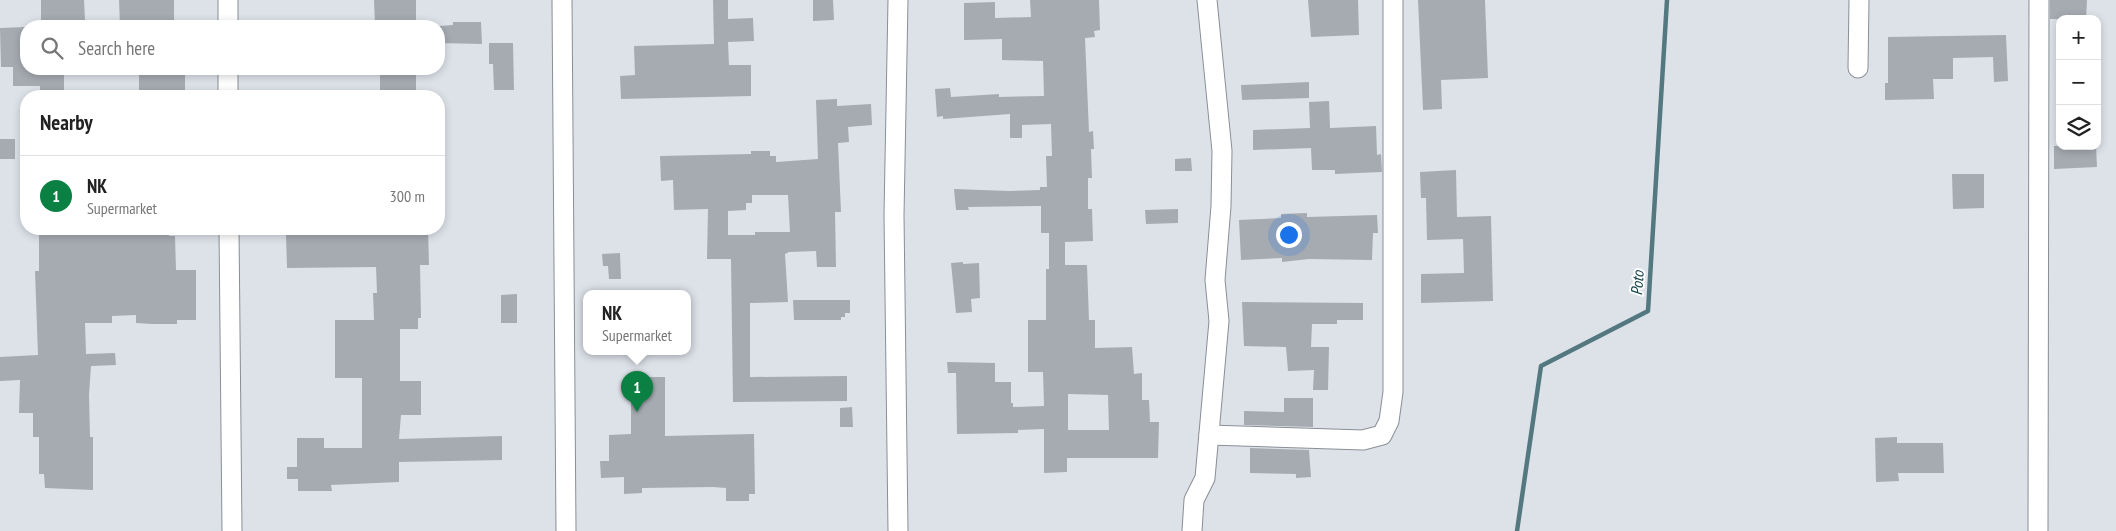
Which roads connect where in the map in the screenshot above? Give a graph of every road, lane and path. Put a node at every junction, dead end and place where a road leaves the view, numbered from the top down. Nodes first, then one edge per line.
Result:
1 (228, 0) edge
2 (562, 0) edge
3 (898, 0) edge
4 (1207, 0) edge
5 (1393, 0) edge
6 (1859, 0) edge
7 (2039, 0) edge
8 (228, 20) edge
9 (1858, 68) dead end
10 (228, 75) edge
11 (228, 90) edge
12 (229, 235) edge
13 (1209, 435) junction
14 (232, 531) edge
15 (566, 531) edge
16 (898, 531) edge
17 (1192, 531) edge
18 (2038, 531) edge

1 - 8 street
2 - 15 street
3 - 16 street
4 - 13 street
5 - 13 street
6 - 9 street
7 - 18 street
10 - 11 street
12 - 14 street
13 - 17 street

